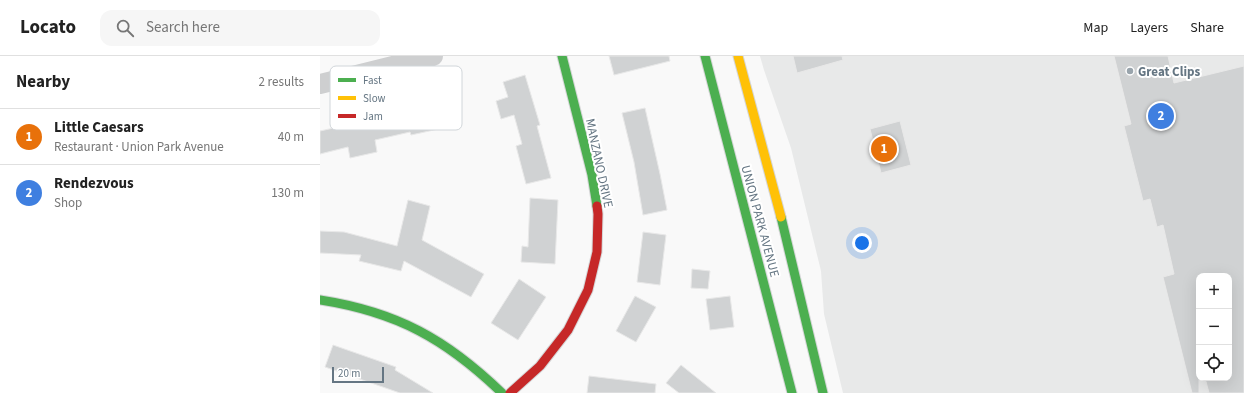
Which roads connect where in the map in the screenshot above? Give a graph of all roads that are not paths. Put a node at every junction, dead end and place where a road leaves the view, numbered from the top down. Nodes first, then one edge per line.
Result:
1 (433, 56) edge
2 (562, 56) edge
3 (705, 56) edge
4 (738, 56) edge
5 (393, 66) edge
6 (330, 82) edge
7 (320, 84) edge
8 (320, 300) edge
9 (502, 393) edge
10 (510, 393) edge
11 (792, 393) edge
12 (823, 393) edge

1 - 5 street
2 - 10 main road, MANZANO DRIVE
3 - 11 main road, UNION PARK AVENUE
4 - 12 main road, UNION PARK AVENUE
6 - 7 street
8 - 9 main road

